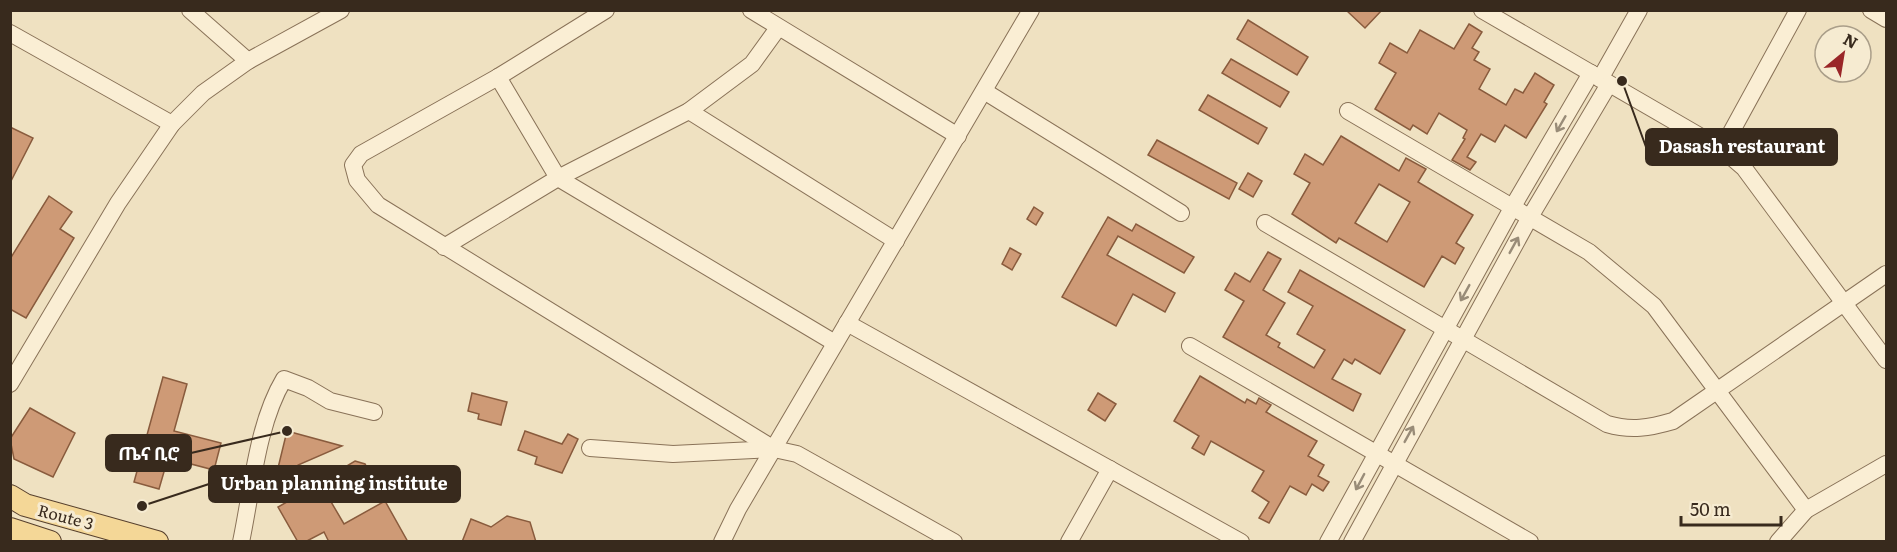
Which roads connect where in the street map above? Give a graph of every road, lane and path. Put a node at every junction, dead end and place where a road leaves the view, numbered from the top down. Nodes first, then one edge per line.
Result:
1 (190, 10) edge
2 (606, 10) edge
3 (751, 10) edge
4 (1031, 10) edge
5 (1639, 10) edge
6 (1798, 10) edge
7 (1871, 10) edge
8 (335, 12) edge
9 (1490, 13) edge
10 (1887, 19) edge
11 (778, 28) junction
12 (10, 33) edge
13 (248, 61) junction
14 (498, 77) junction
15 (1600, 78) junction
16 (984, 91) junction
17 (689, 111) junction
18 (1348, 111) dead end
19 (172, 124) junction
20 (958, 136) junction
21 (1722, 149) junction
22 (558, 178) junction
23 (1512, 208) junction
24 (1181, 213) dead end
25 (1530, 217) junction
26 (1265, 223) dead end
27 (896, 241) junction
28 (444, 247) junction
29 (1887, 274) edge
30 (1847, 303) junction
31 (847, 323) junction
32 (1444, 331) junction
33 (1461, 339) junction
34 (835, 343) junction
35 (1190, 346) dead end
36 (1887, 360) edge
37 (10, 384) edge
38 (1717, 393) junction
39 (374, 412) dead end
40 (590, 448) dead end
41 (774, 449) junction
42 (1376, 453) junction
43 (1393, 464) junction
44 (1887, 464) edge
45 (1110, 469) junction
46 (10, 496) edge
47 (1806, 510) junction
48 (10, 529) edge
49 (50, 542) edge
50 (158, 542) edge
51 (241, 542) edge
52 (722, 542) edge
53 (954, 542) edge
54 (1069, 542) edge
55 (1241, 542) edge
56 (1328, 542) edge
57 (1352, 542) edge
58 (1530, 542) edge
59 (1778, 542) edge

1 - 13 street
2 - 14 street
3 - 11 street
4 - 16 street
5 - 15 street
6 - 21 street
7 - 10 street
8 - 13 street
9 - 15 street
11 - 17 street
11 - 20 street
12 - 19 street
13 - 19 street
14 - 22 street
14 - 28 street
15 - 21 street
15 -> 23 street
15 - 25 street
16 - 20 street
16 - 24 street
17 - 22 street
17 - 27 street
18 - 23 street
19 - 37 street
20 - 27 street
21 - 30 street
22 - 28 street
22 - 34 street
23 - 25 street
23 -> 32 street
33 -> 25 street
25 - 38 street
26 - 32 street
27 - 31 street
28 - 41 street
29 - 30 street
30 - 36 street
30 - 38 street
31 - 34 street
31 - 45 street
32 - 33 street
32 - 42 street
33 - 38 street
43 -> 33 street
34 - 41 street
35 - 42 street
38 - 47 street
39 - 51 street
40 - 41 street
41 - 52 street
41 - 53 street
42 - 43 street
42 -> 56 street
43 - 57 street
43 - 58 street
44 - 47 street
45 - 54 street
45 - 55 street
46 - 50 main road, Route 3
47 - 59 street
48 - 49 main road

